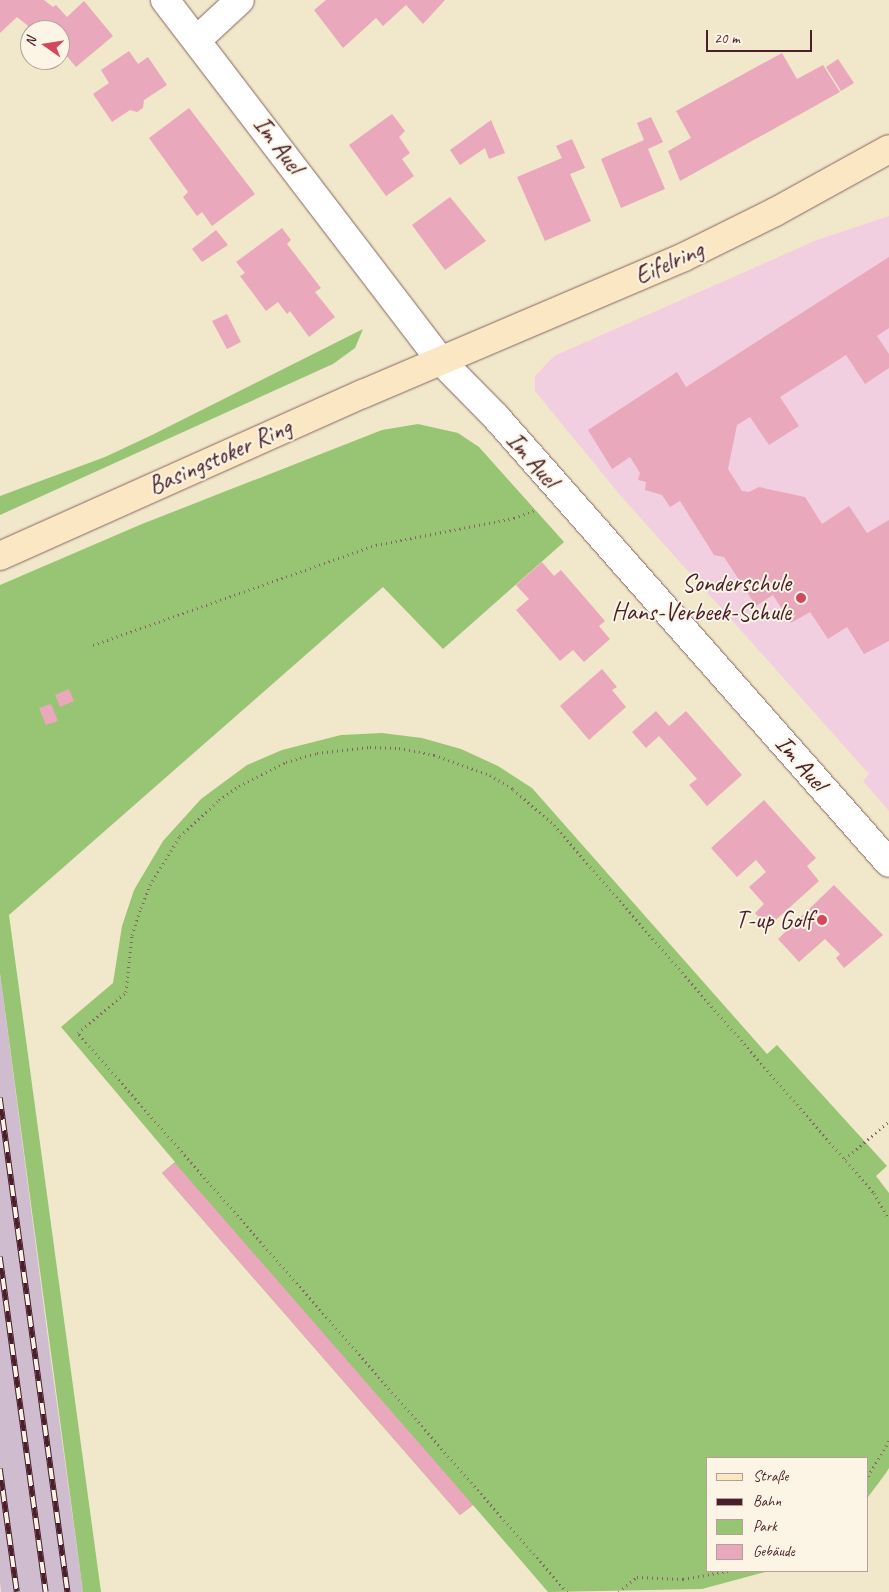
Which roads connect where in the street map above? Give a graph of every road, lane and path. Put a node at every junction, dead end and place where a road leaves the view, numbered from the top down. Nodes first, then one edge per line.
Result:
1 (165, 0) edge
2 (240, 0) edge
3 (198, 38) junction
4 (889, 149) edge
5 (442, 362) junction
6 (561, 493) junction
7 (0, 556) edge
8 (93, 645) dead end
9 (889, 863) edge
10 (889, 1121) edge
11 (845, 1160) junction
12 (889, 1219) edge
13 (889, 1441) edge
14 (869, 1474) edge
15 (722, 1572) edge
16 (567, 1592) edge
17 (619, 1592) edge

1 - 3 street, Im Auel
2 - 3 street
3 - 5 street, Im Auel
4 - 5 main road, Eifelring
5 - 6 street, Im Auel
5 - 7 main road, Basingstoker Ring
6 - 8 path
6 - 9 street, Im Auel
10 - 11 path
11 - 12 path
11 - 16 path
13 - 14 path
15 - 17 path

